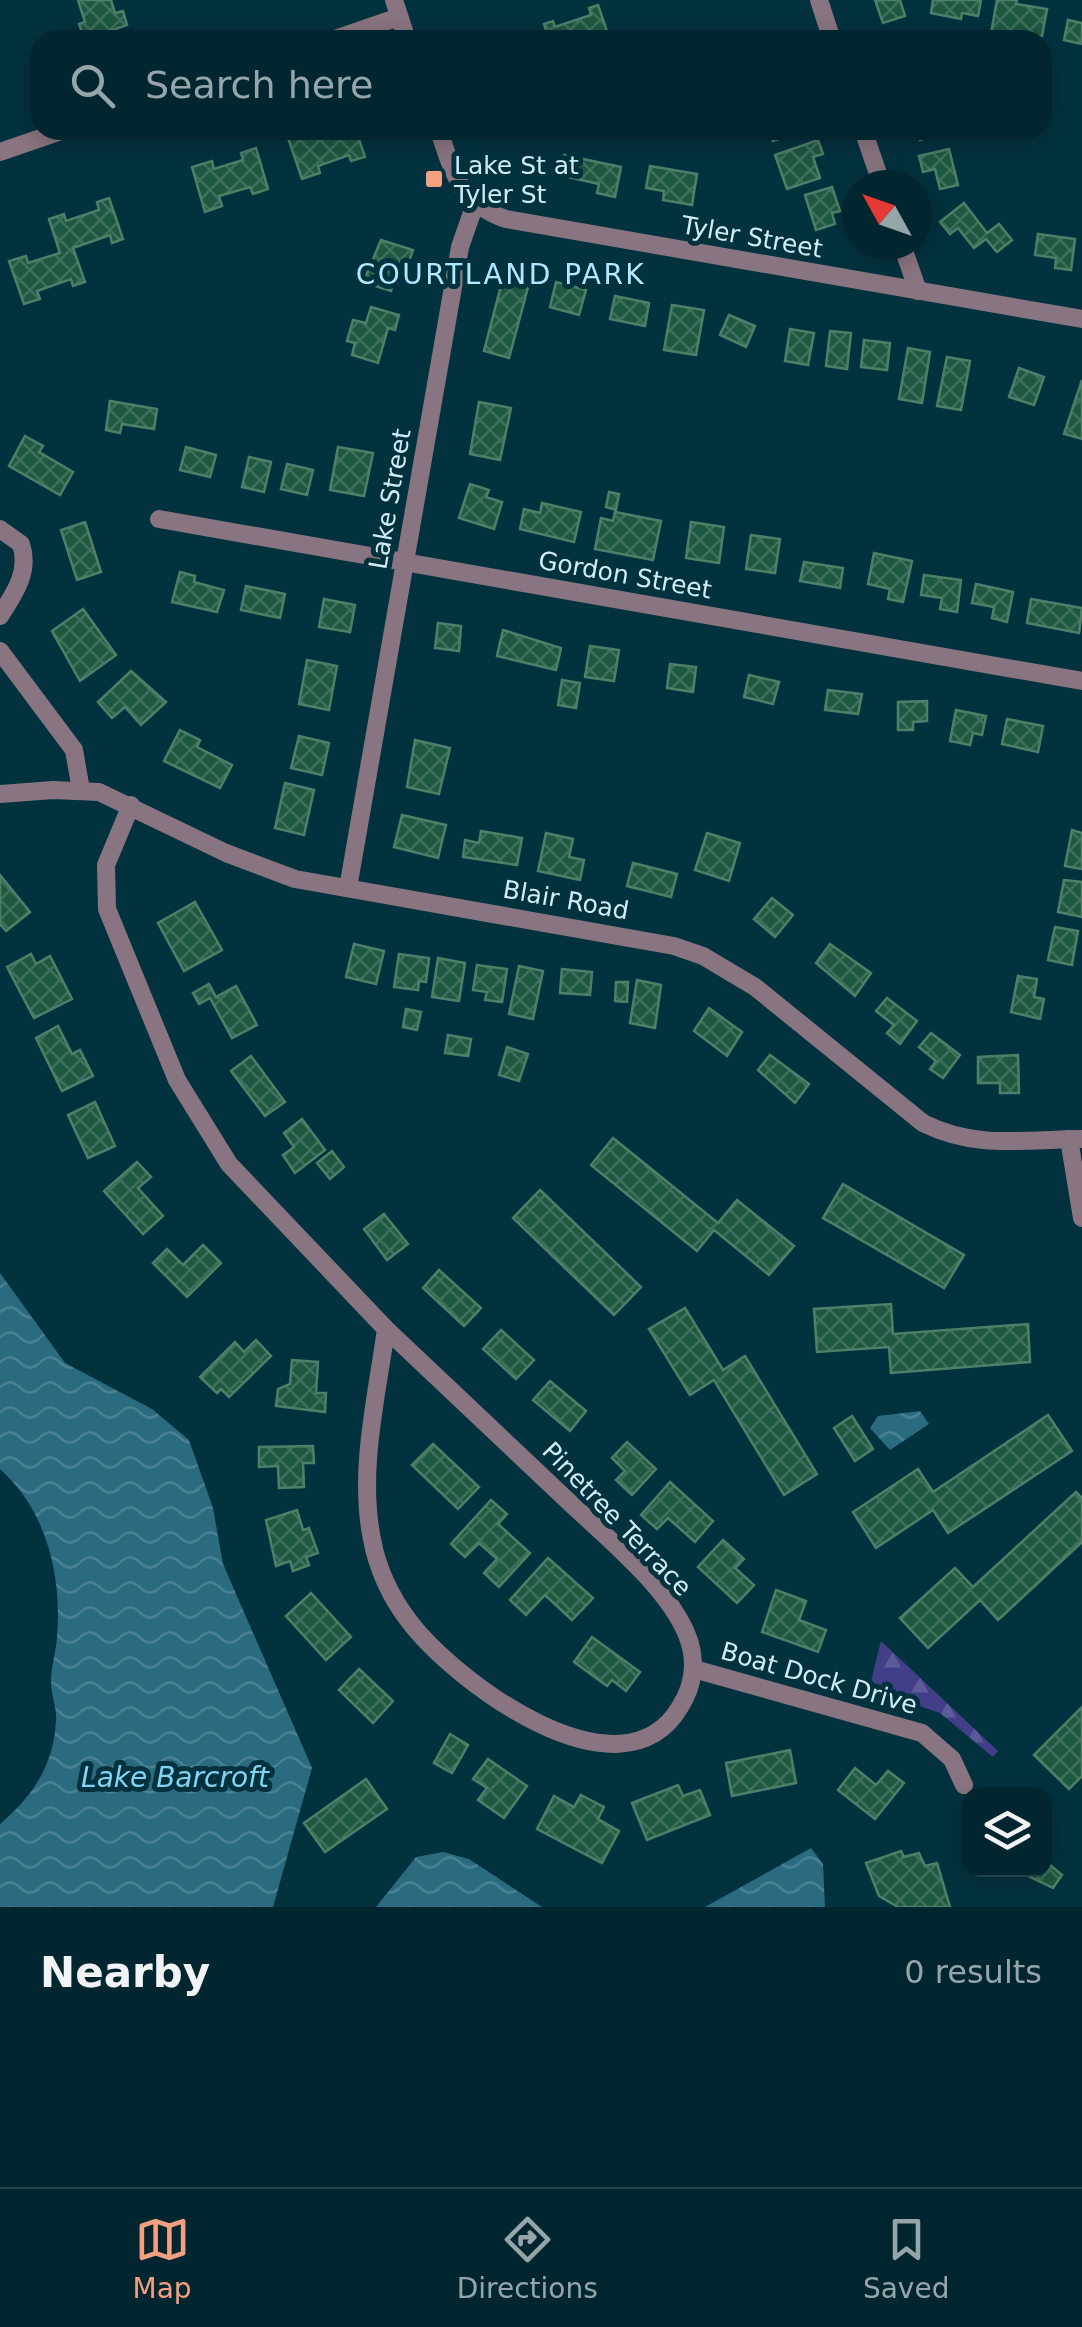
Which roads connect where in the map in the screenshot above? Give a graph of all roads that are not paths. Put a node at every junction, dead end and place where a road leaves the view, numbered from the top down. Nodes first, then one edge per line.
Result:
1 (819, 0) edge
2 (397, 9) edge
3 (353, 30) edge
4 (829, 30) edge
5 (35, 140) edge
6 (442, 140) edge
7 (866, 140) edge
8 (0, 152) edge
9 (877, 170) edge
10 (475, 204) junction
11 (907, 260) edge
12 (918, 291) junction
13 (1082, 319) edge
14 (159, 519) dead end
15 (0, 529) edge
16 (404, 562) junction
17 (0, 616) edge
18 (0, 651) edge
19 (1082, 681) edge
20 (81, 790) junction
21 (0, 794) edge
22 (131, 805) junction
23 (348, 888) junction
24 (1075, 1139) edge
25 (1082, 1218) edge
26 (386, 1328) junction
27 (694, 1668) junction
28 (964, 1785) dead end

1 - 4 street
2 - 3 street
5 - 8 street
6 - 10 street
7 - 9 street
10 - 12 street, Tyler Street
10 - 16 street, Lake Street
11 - 12 street
12 - 13 street, Tyler Street
14 - 16 street, Gordon Street
15 - 17 street
16 - 19 street, Gordon Street
16 - 23 street, Lake Street
18 - 20 street
20 - 21 street, Blair Road
20 - 22 street, Blair Road
22 - 23 street, Blair Road
22 - 26 street, Pinetree Terrace
23 - 24 street, Blair Road
24 - 25 street
26 - 27 street, Pinetree Terrace
26 - 27 street
27 - 28 street, Boat Dock Drive

